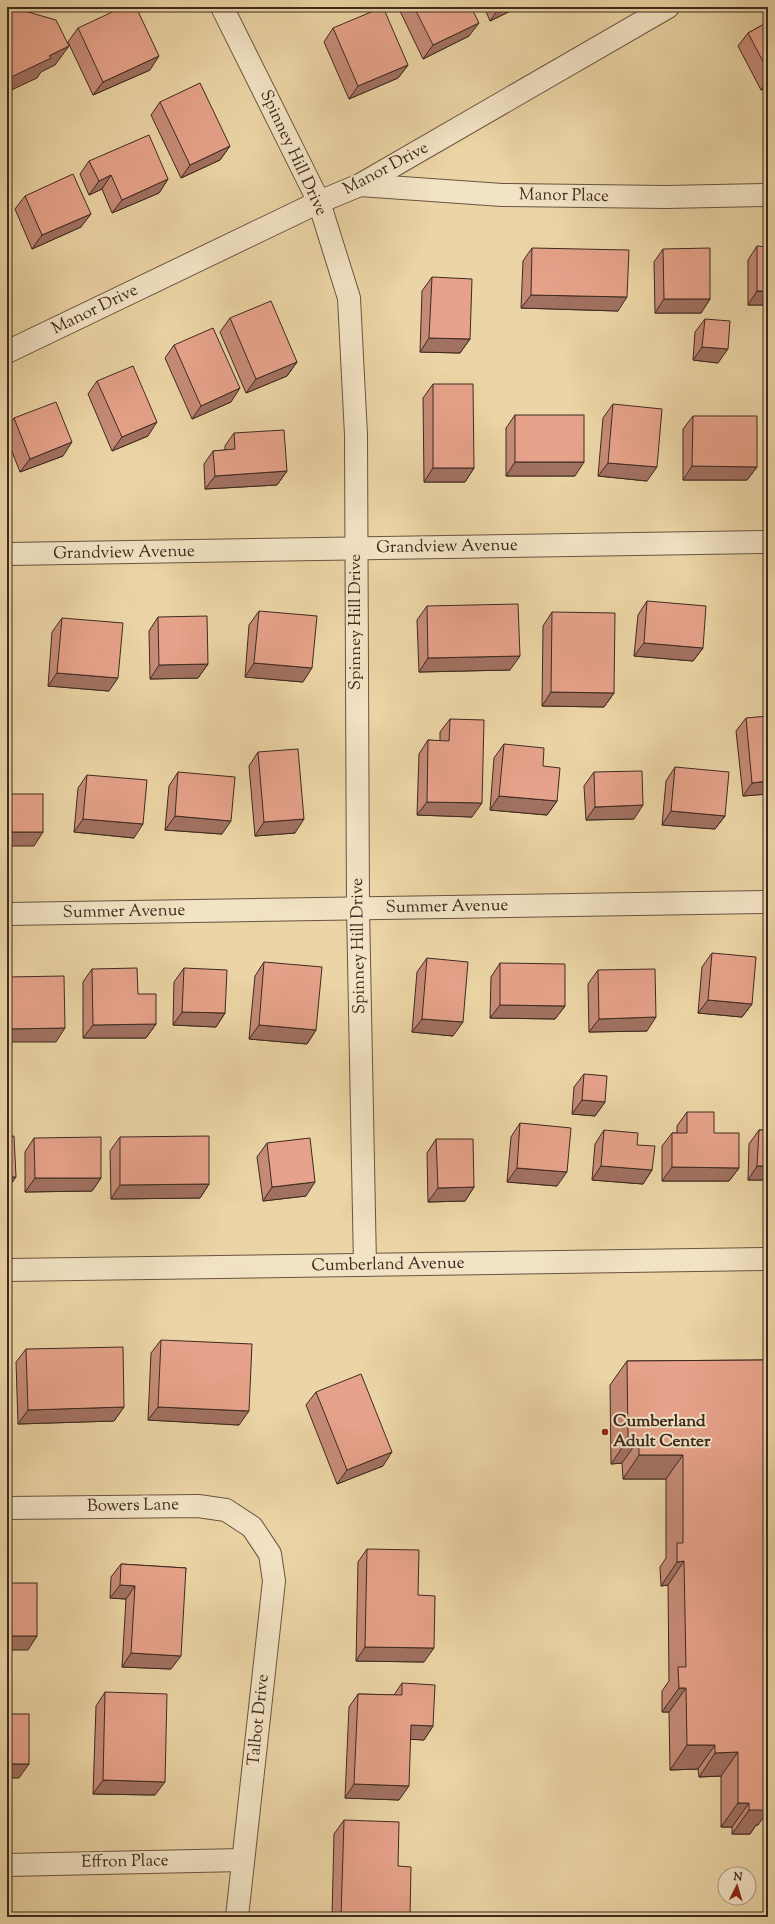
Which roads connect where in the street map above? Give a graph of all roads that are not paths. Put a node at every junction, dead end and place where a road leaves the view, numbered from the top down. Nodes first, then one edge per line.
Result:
1 (222, 7) edge
2 (668, 7) edge
3 (360, 185) junction
4 (768, 195) edge
5 (320, 202) junction
6 (7, 352) edge
7 (768, 542) edge
8 (356, 549) junction
9 (7, 554) edge
10 (768, 902) edge
11 (358, 908) junction
12 (7, 914) edge
13 (768, 1259) edge
14 (366, 1265) junction
15 (7, 1270) edge
16 (7, 1508) edge
17 (252, 1527) joint
18 (243, 1860) junction
19 (7, 1865) edge
20 (237, 1917) edge

1 - 5 street, Spinney Hill Drive
2 - 3 street, Manor Drive
3 - 4 street, Manor Place
3 - 5 street, Manor Drive
5 - 6 street, Manor Drive
5 - 8 street, Spinney Hill Drive
7 - 8 street, Grandview Avenue
8 - 9 street, Grandview Avenue
8 - 11 street, Spinney Hill Drive
10 - 11 street, Summer Avenue
11 - 12 street, Summer Avenue
11 - 14 street, Spinney Hill Drive
13 - 14 street, Cumberland Avenue
14 - 15 street, Cumberland Avenue
16 - 17 street, Bowers Lane
17 - 18 street, Talbot Drive
18 - 19 street, Effron Place
18 - 20 street, Talbot Drive

